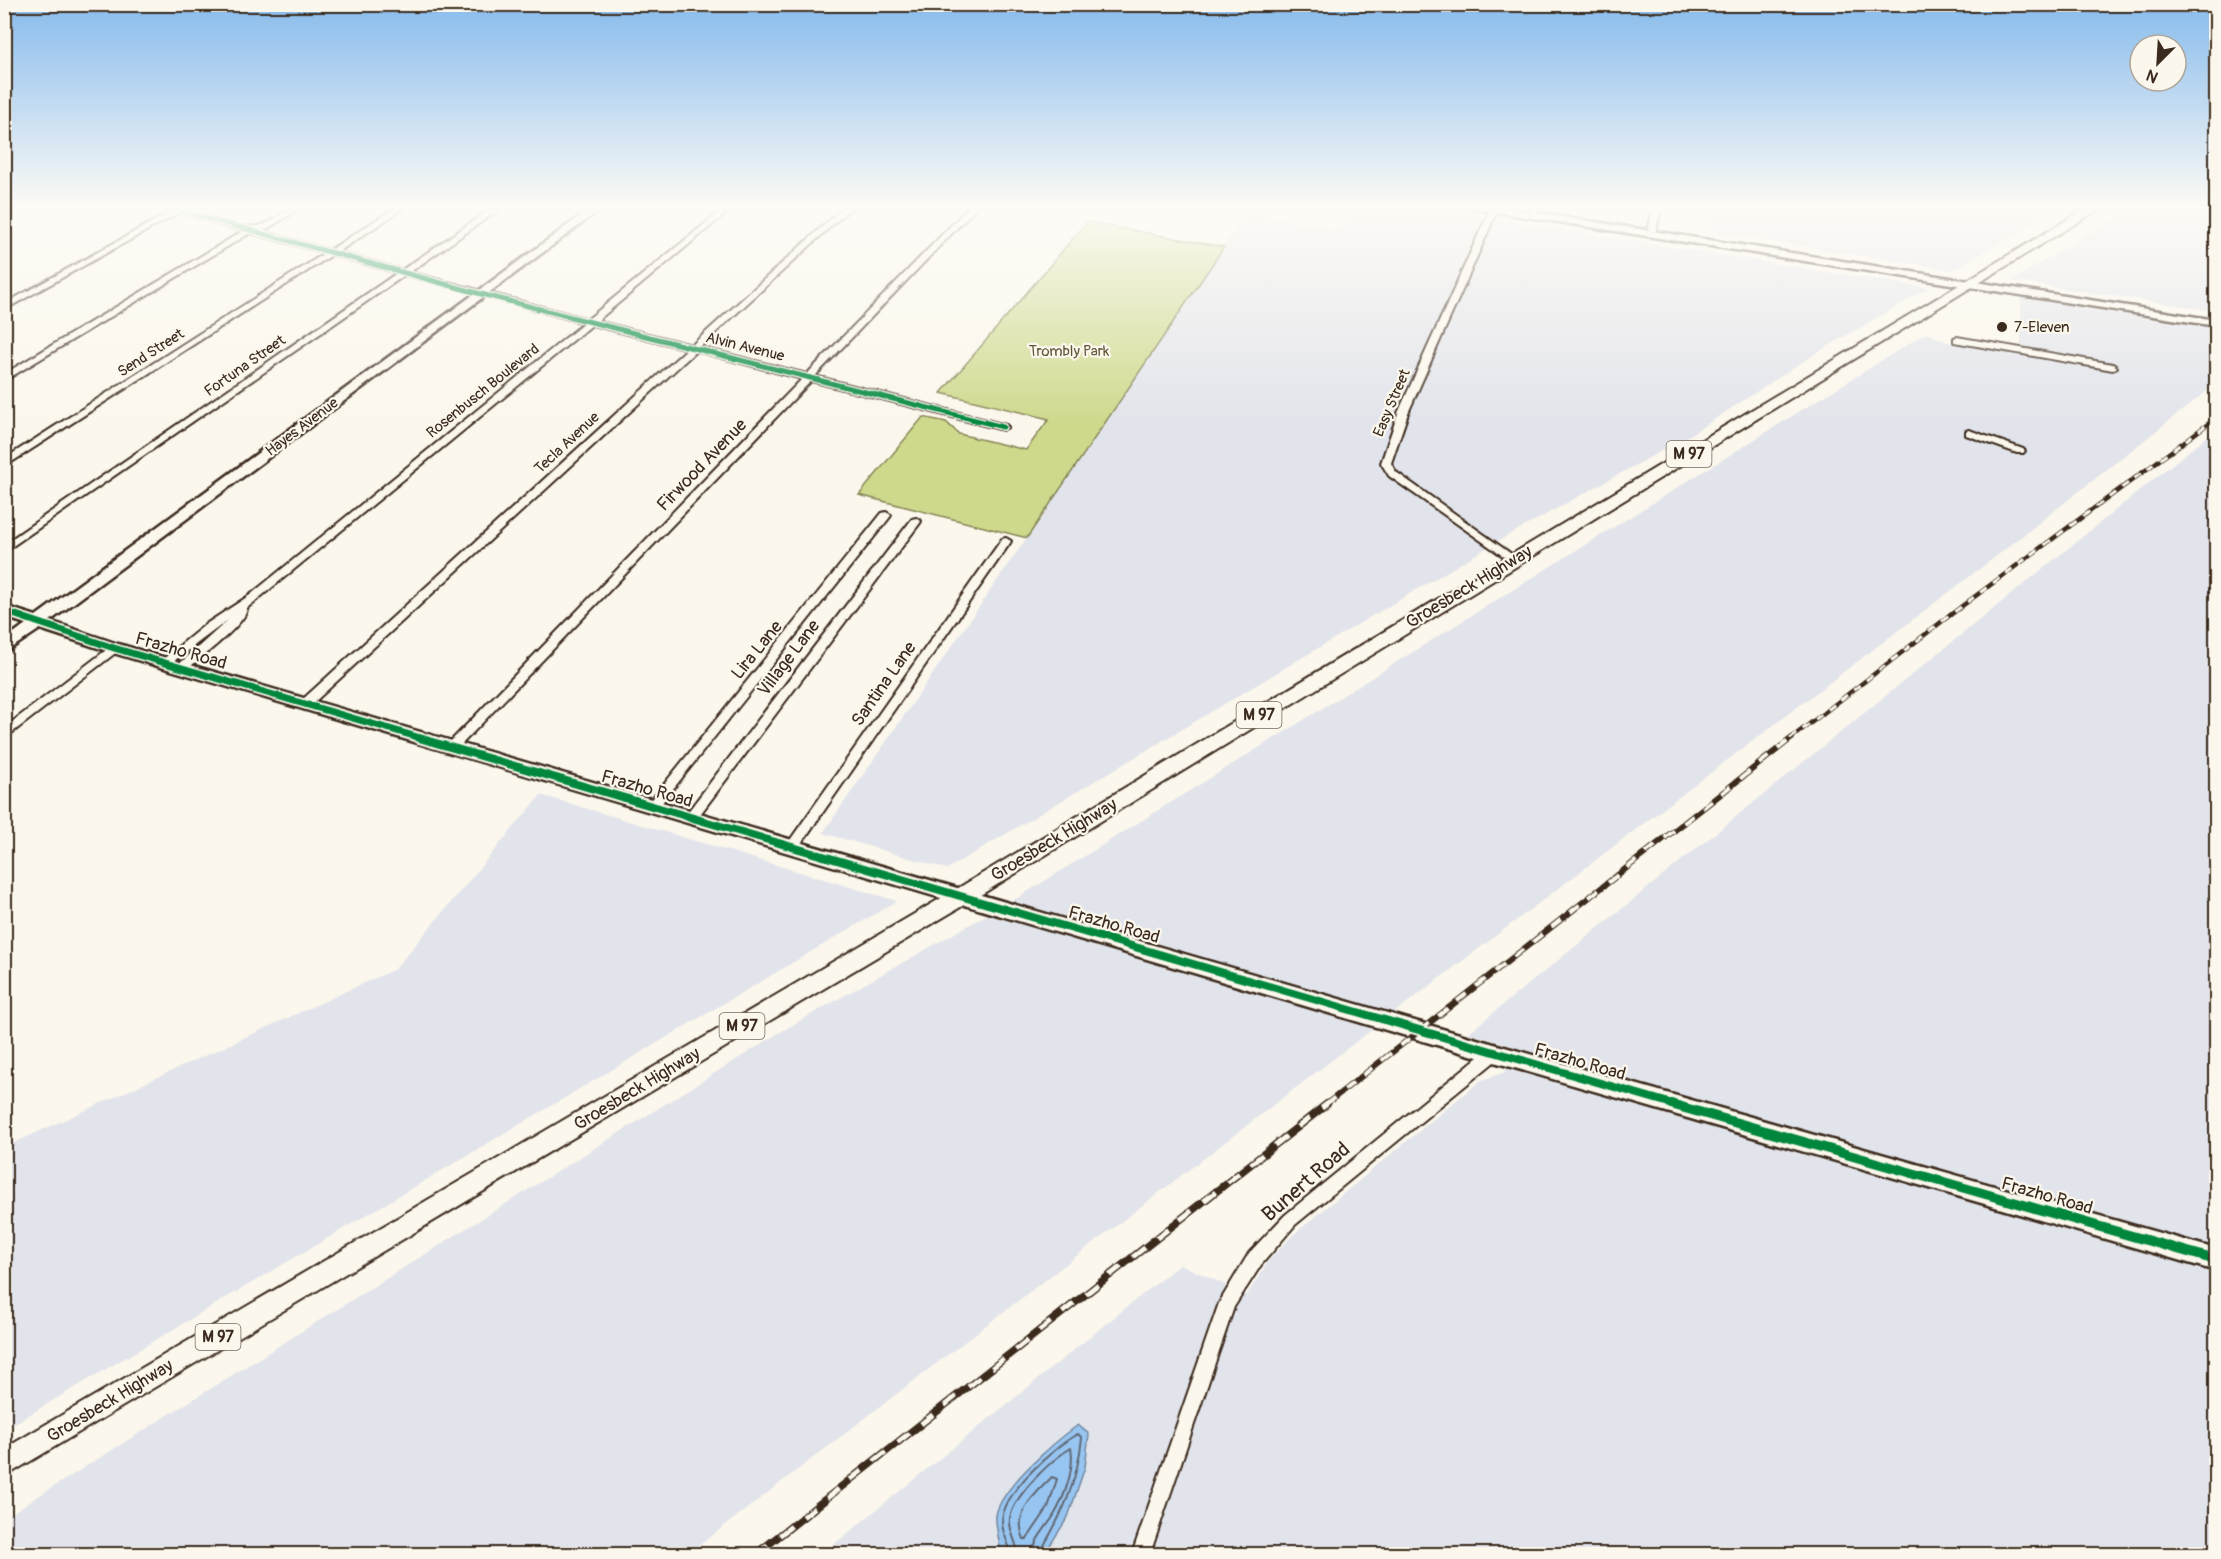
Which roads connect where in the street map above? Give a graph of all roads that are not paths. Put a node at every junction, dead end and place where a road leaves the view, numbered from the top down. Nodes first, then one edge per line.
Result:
1 (56, 279) edge
2 (169, 279) edge
3 (290, 279) edge
4 (396, 279) edge
5 (425, 279) edge
6 (502, 279) edge
7 (643, 279) edge
8 (769, 279) edge
9 (904, 279) edge
10 (1463, 279) edge
11 (1934, 279) edge
12 (1976, 279) edge
13 (1967, 284) junction
14 (481, 294) junction
15 (4, 308) edge
16 (590, 322) junction
17 (2217, 323) edge
18 (1957, 340) dead end
19 (693, 348) junction
20 (2113, 367) dead end
21 (4, 378) edge
22 (809, 378) junction
23 (1003, 428) dead end
24 (1969, 433) dead end
25 (2020, 451) dead end
26 (4, 464) edge
27 (886, 515) dead end
28 (916, 521) dead end
29 (1006, 541) dead end
30 (4, 549) edge
31 (1513, 560) junction
32 (254, 598) junction
33 (4, 611) edge
34 (38, 624) junction
35 (4, 648) edge
36 (114, 648) junction
37 (174, 665) junction
38 (306, 703) junction
39 (4, 735) edge
40 (453, 746) junction
41 (653, 806) junction
42 (691, 817) junction
43 (792, 847) junction
44 (962, 896) junction
45 (1494, 1053) junction
46 (2217, 1260) edge
47 (4, 1464) edge
48 (1141, 1554) edge

1 - 15 street
2 - 21 street
3 - 26 street, Send Street
4 - 30 street, Fortuna Street
5 - 14 street, Alvin Avenue
6 - 14 street, Hayes Avenue
7 - 16 street, Rosenbusch Boulevard
8 - 19 street, Tecla Avenue
9 - 22 street, Firwood Avenue
10 - 31 street, Easy Street
11 - 13 street
12 - 13 main road, Groesbeck Highway / M 97
13 - 17 street
13 - 31 main road, Groesbeck Highway / M 97
14 - 16 street, Alvin Avenue
14 - 34 street, Hayes Avenue
16 - 19 street, Alvin Avenue
16 - 32 street, Rosenbusch Boulevard
18 - 20 street
19 - 22 street, Alvin Avenue
19 - 38 street, Tecla Avenue
22 - 23 street, Alvin Avenue
22 - 40 street, Firwood Avenue
24 - 25 street
27 - 41 street, Lira Lane
28 - 42 street, Village Lane
29 - 43 street, Santina Lane
31 - 44 main road, Groesbeck Highway / M 97
32 - 37 street, Rosenbusch Boulevard
32 - 37 street, Rosenbusch Boulevard
33 - 34 street, Frazho Road
34 - 35 street, Hayes Avenue
34 - 36 street, Frazho Road
36 - 37 street, Frazho Road
36 - 39 street
37 - 38 street, Frazho Road
38 - 40 street, Frazho Road
40 - 41 street, Frazho Road
41 - 42 street, Frazho Road
42 - 43 street, Frazho Road
43 - 44 street, Frazho Road
44 - 45 street, Frazho Road
44 - 47 main road, Groesbeck Highway / M 97
45 - 46 street, Frazho Road
45 - 48 street, Bunert Road

